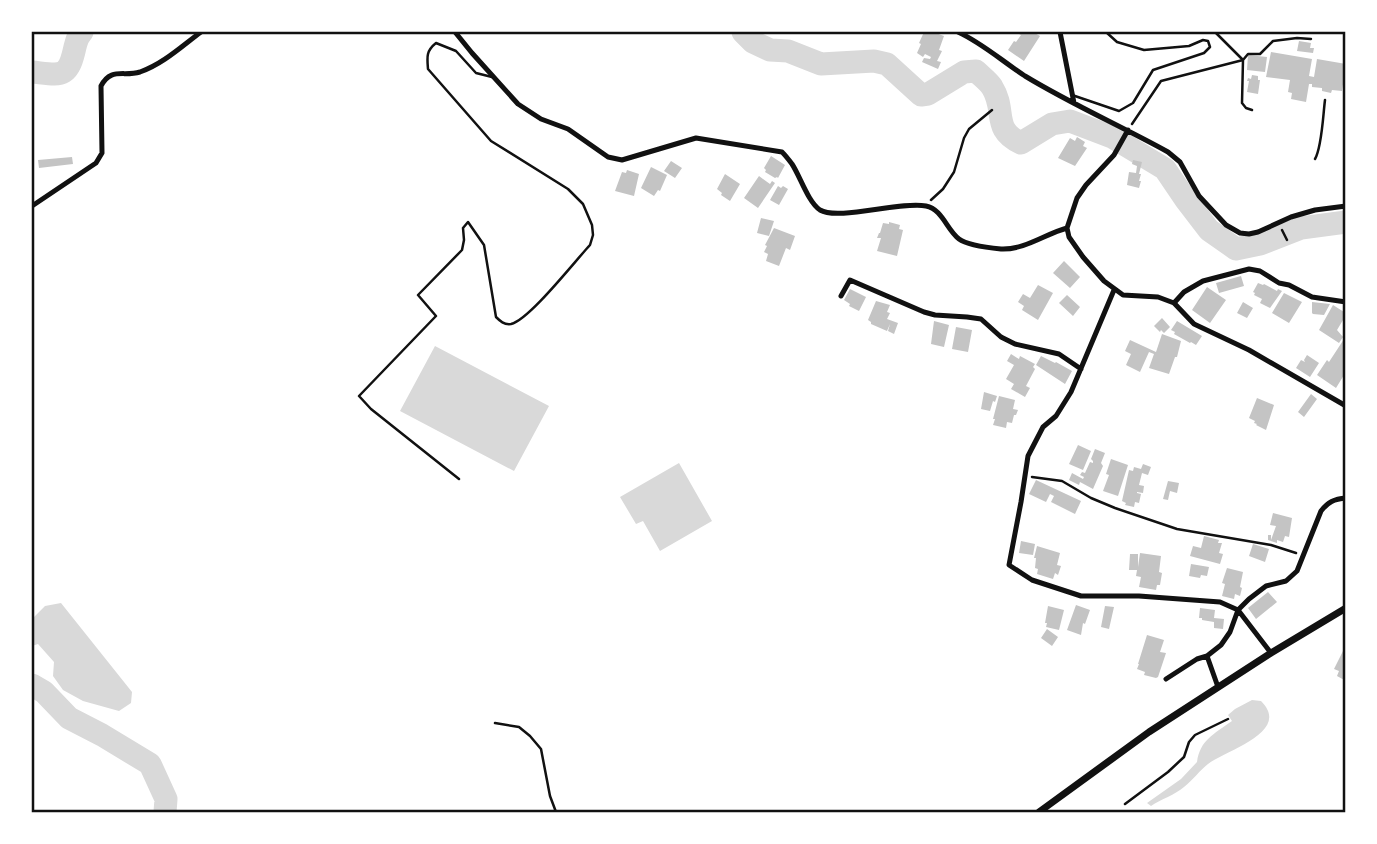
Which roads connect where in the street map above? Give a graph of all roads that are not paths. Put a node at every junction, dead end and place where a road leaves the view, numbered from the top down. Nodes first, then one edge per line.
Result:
1 (201, 32) edge
2 (455, 32) edge
3 (958, 32) edge
4 (1060, 32) edge
5 (1106, 32) edge
6 (494, 77) junction
7 (1072, 94) junction
8 (1074, 103) junction
9 (1126, 133) junction
10 (32, 206) edge
11 (1346, 206) edge
12 (1067, 228) junction
13 (1114, 290) junction
14 (841, 296) dead end
15 (1346, 302) edge
16 (1174, 303) junction
17 (1081, 369) junction
18 (1346, 406) edge
19 (459, 479) dead end
20 (1346, 498) edge
21 (1346, 608) edge
22 (1238, 610) junction
23 (1271, 653) junction
24 (1207, 656) junction
25 (1166, 679) dead end
26 (1218, 687) junction
27 (495, 723) dead end
28 (556, 813) edge
29 (1039, 813) edge

1 - 10 street
2 - 6 street
3 - 8 street
4 - 7 street
5 - 7 lane
6 - 12 street
6 - 19 lane
7 - 8 street
8 - 9 street
9 - 11 street
9 - 12 street
12 - 13 street
13 - 16 street
13 - 17 street
14 - 17 street
15 - 16 street
16 - 18 street
17 - 22 street
20 - 22 street
21 - 23 street
22 - 23 street
22 - 24 street
23 - 26 street
24 - 25 street
24 - 26 street
26 - 29 street
27 - 28 lane

